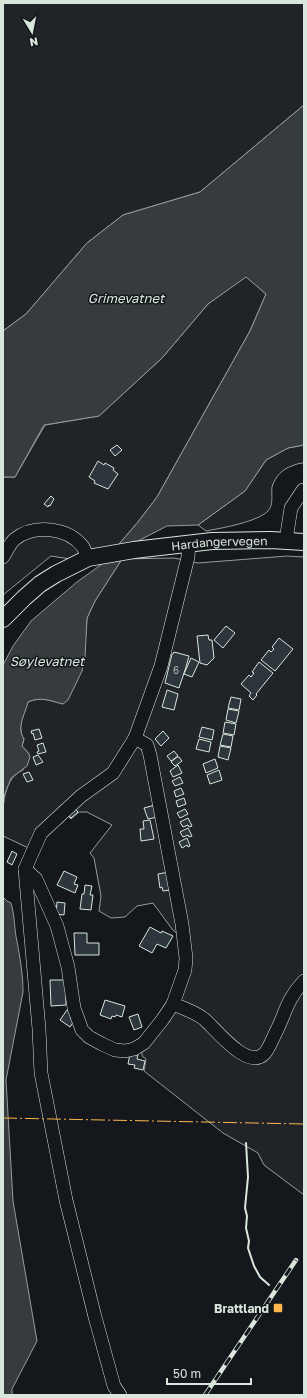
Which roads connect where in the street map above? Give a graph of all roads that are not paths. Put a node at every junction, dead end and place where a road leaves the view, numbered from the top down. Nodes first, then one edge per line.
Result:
1 (304, 490) edge
2 (8, 538) edge
3 (286, 540) junction
4 (304, 542) edge
5 (189, 544) junction
6 (3, 557) edge
7 (95, 557) junction
8 (4, 615) edge
9 (135, 738) junction
10 (25, 869) junction
11 (304, 980) edge
12 (173, 1004) junction
13 (120, 1395) edge

1 - 3 street
2 - 6 street
2 - 7 street
3 - 4 main road, Hardangervegen
3 - 5 main road, Hardangervegen
5 - 7 main road, Hardangervegen
5 - 9 street
7 - 8 main road
9 - 10 street
9 - 12 street
10 - 12 street
10 - 13 street
11 - 12 street

